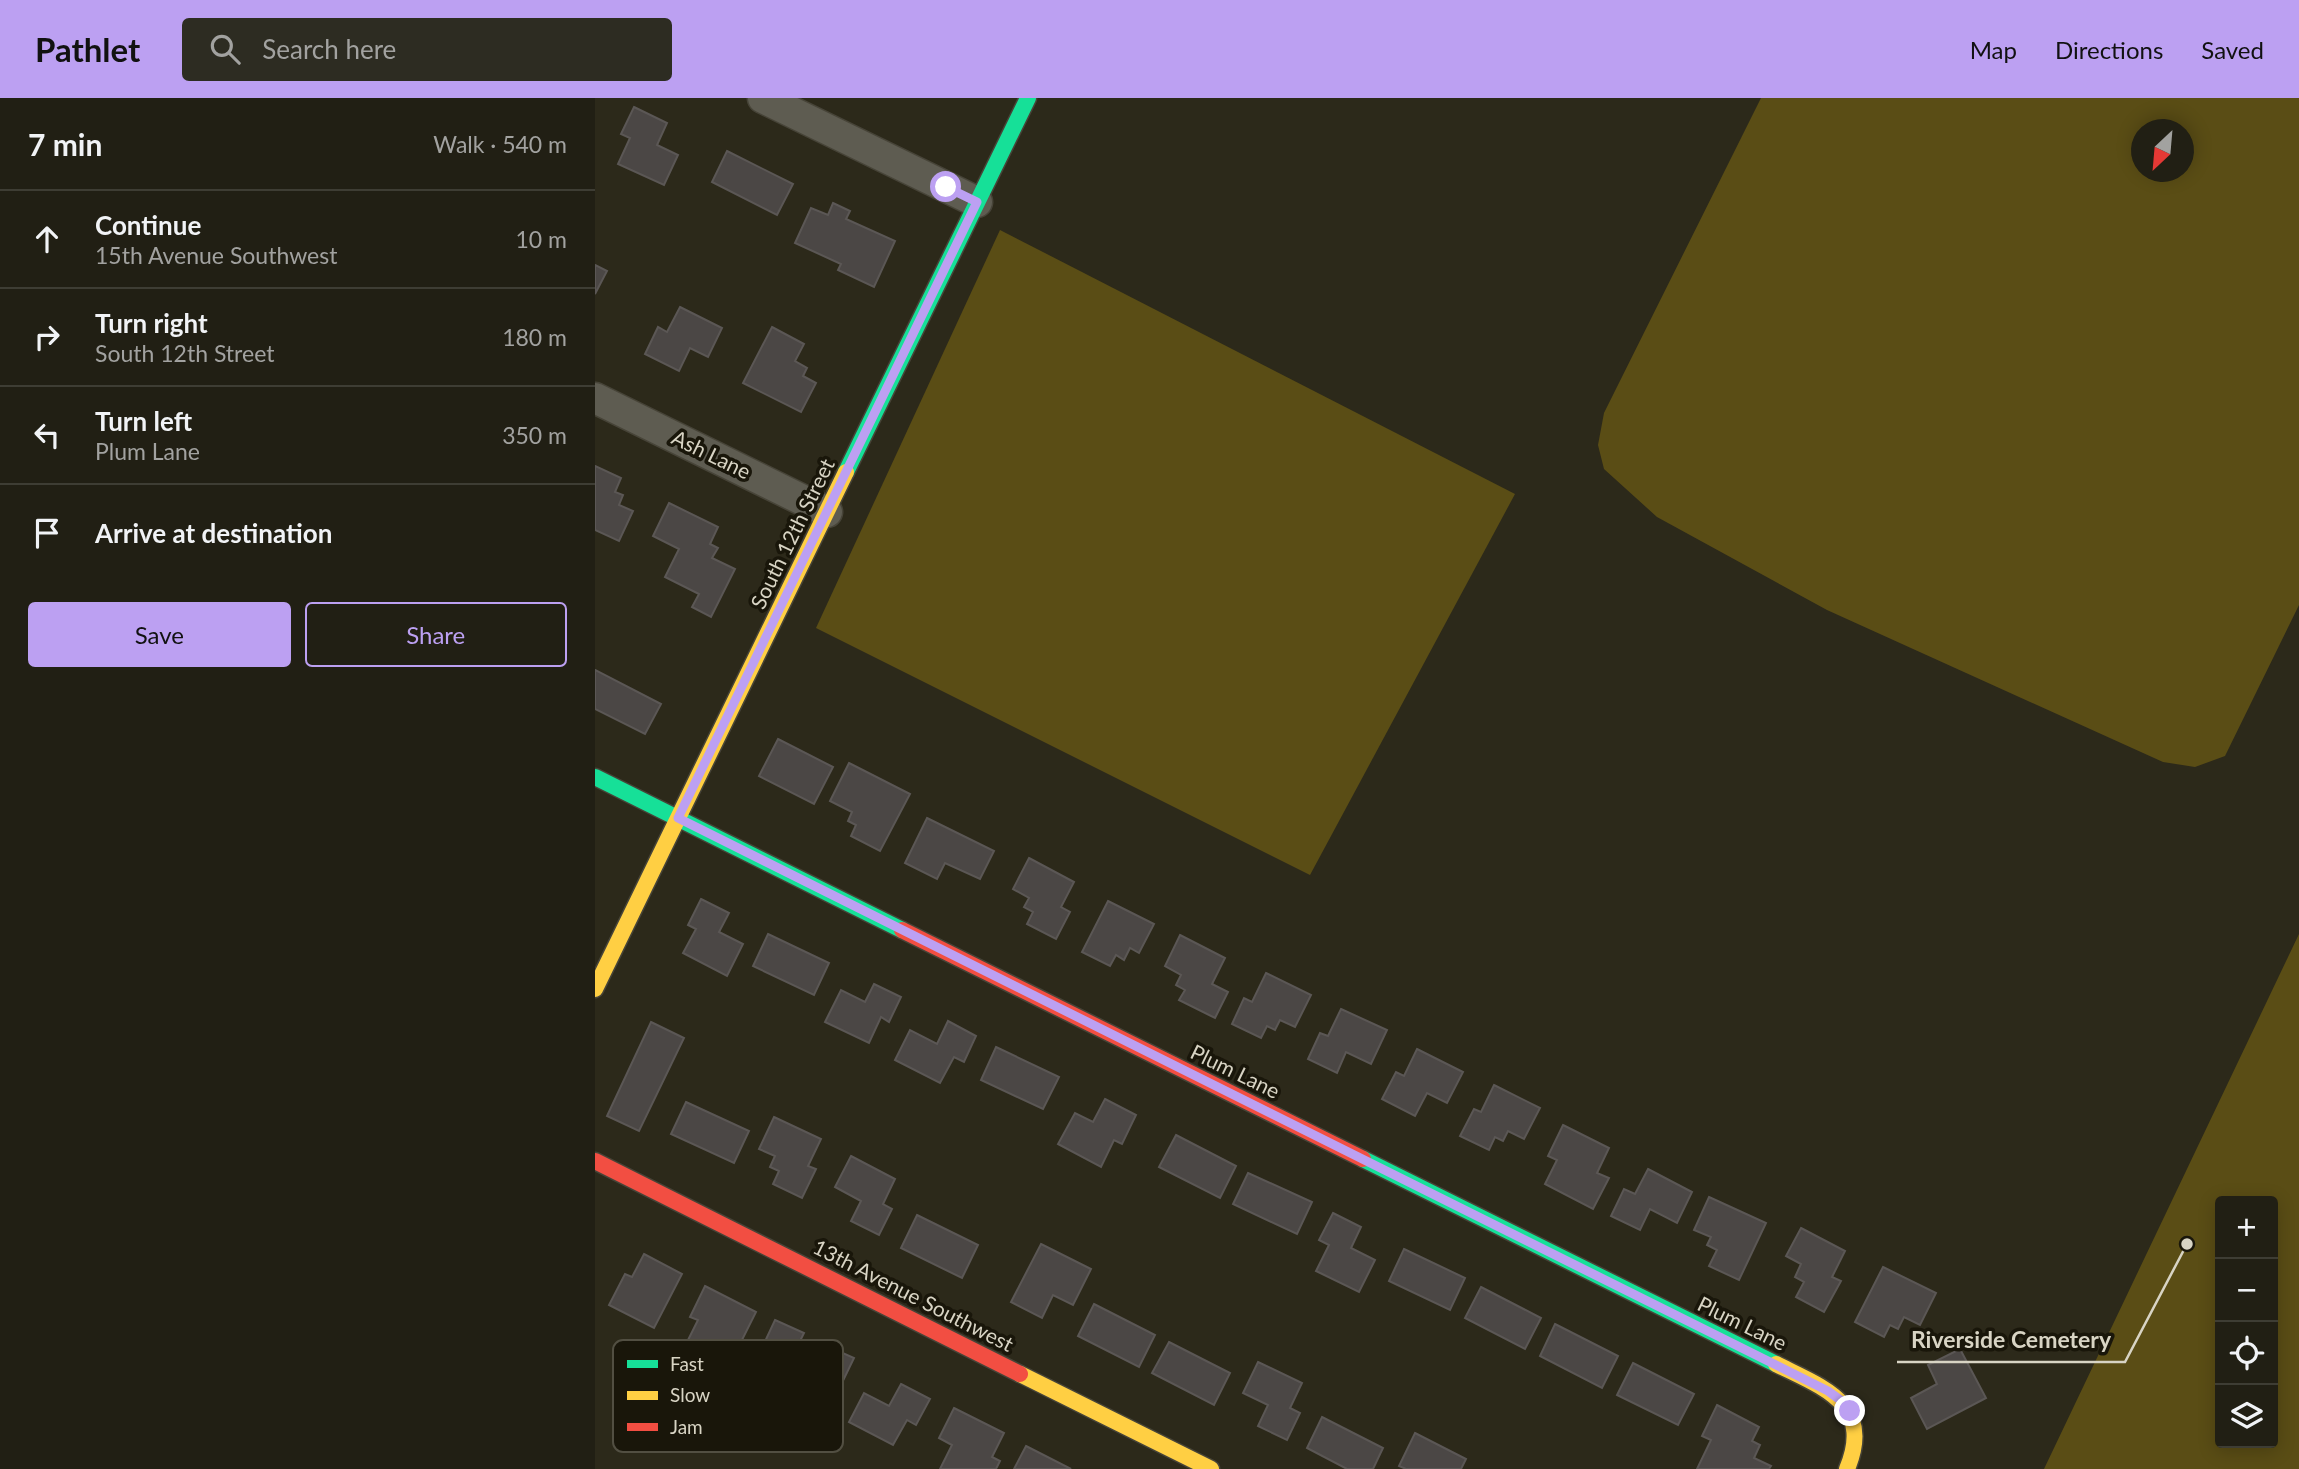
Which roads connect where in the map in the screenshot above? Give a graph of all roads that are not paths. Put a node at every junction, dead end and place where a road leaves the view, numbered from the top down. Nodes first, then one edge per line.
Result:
1 (762, 98) edge
2 (1028, 98) edge
3 (977, 202) junction
4 (595, 398) edge
5 (827, 512) junction
6 (595, 777) edge
7 (678, 818) junction
8 (595, 989) edge
9 (595, 1161) edge
10 (1211, 1469) edge
11 (1846, 1469) edge

1 - 3 street
2 - 3 street, South 12th Street
3 - 5 street, South 12th Street
4 - 5 street, Ash Lane
5 - 7 street, South 12th Street
6 - 7 street, Plum Lane
7 - 8 street, South 12th Street
7 - 11 street, Plum Lane
9 - 10 street, 13th Avenue Southwest

